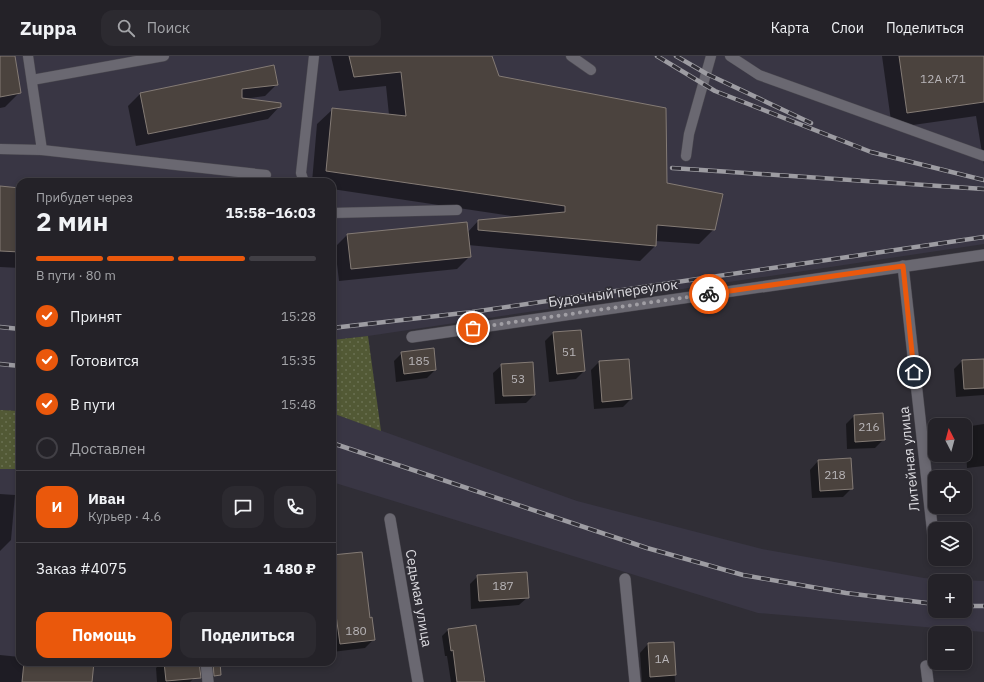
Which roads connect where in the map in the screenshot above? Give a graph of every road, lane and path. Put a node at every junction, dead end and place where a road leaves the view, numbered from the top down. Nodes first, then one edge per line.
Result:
1 (28, 56) edge
2 (164, 56) edge
3 (314, 56) edge
4 (571, 56) edge
5 (711, 56) edge
6 (730, 56) edge
7 (591, 70) dead end
8 (32, 80) junction
9 (0, 149) edge
10 (42, 150) junction
11 (686, 156) dead end
12 (984, 156) edge
13 (266, 175) dead end
14 (303, 178) edge
15 (457, 210) dead end
16 (336, 213) edge
17 (984, 255) edge
18 (903, 266) junction
19 (412, 337) dead end
20 (390, 519) dead end
21 (932, 522) edge
22 (625, 579) dead end
23 (206, 666) edge
24 (926, 666) dead end
25 (208, 682) edge
26 (418, 682) edge
27 (635, 682) edge
28 (928, 682) edge

1 - 8 lane
2 - 8 lane
3 - 14 lane
4 - 7 lane
5 - 11 lane
6 - 12 lane
8 - 10 lane
9 - 10 lane
10 - 13 lane
15 - 16 lane
17 - 18 street, Будочный переулок
18 - 19 street, Будочный переулок
18 - 21 street, Литейная улица
20 - 26 street, Седьмая улица
22 - 27 street
23 - 25 street
24 - 28 street

